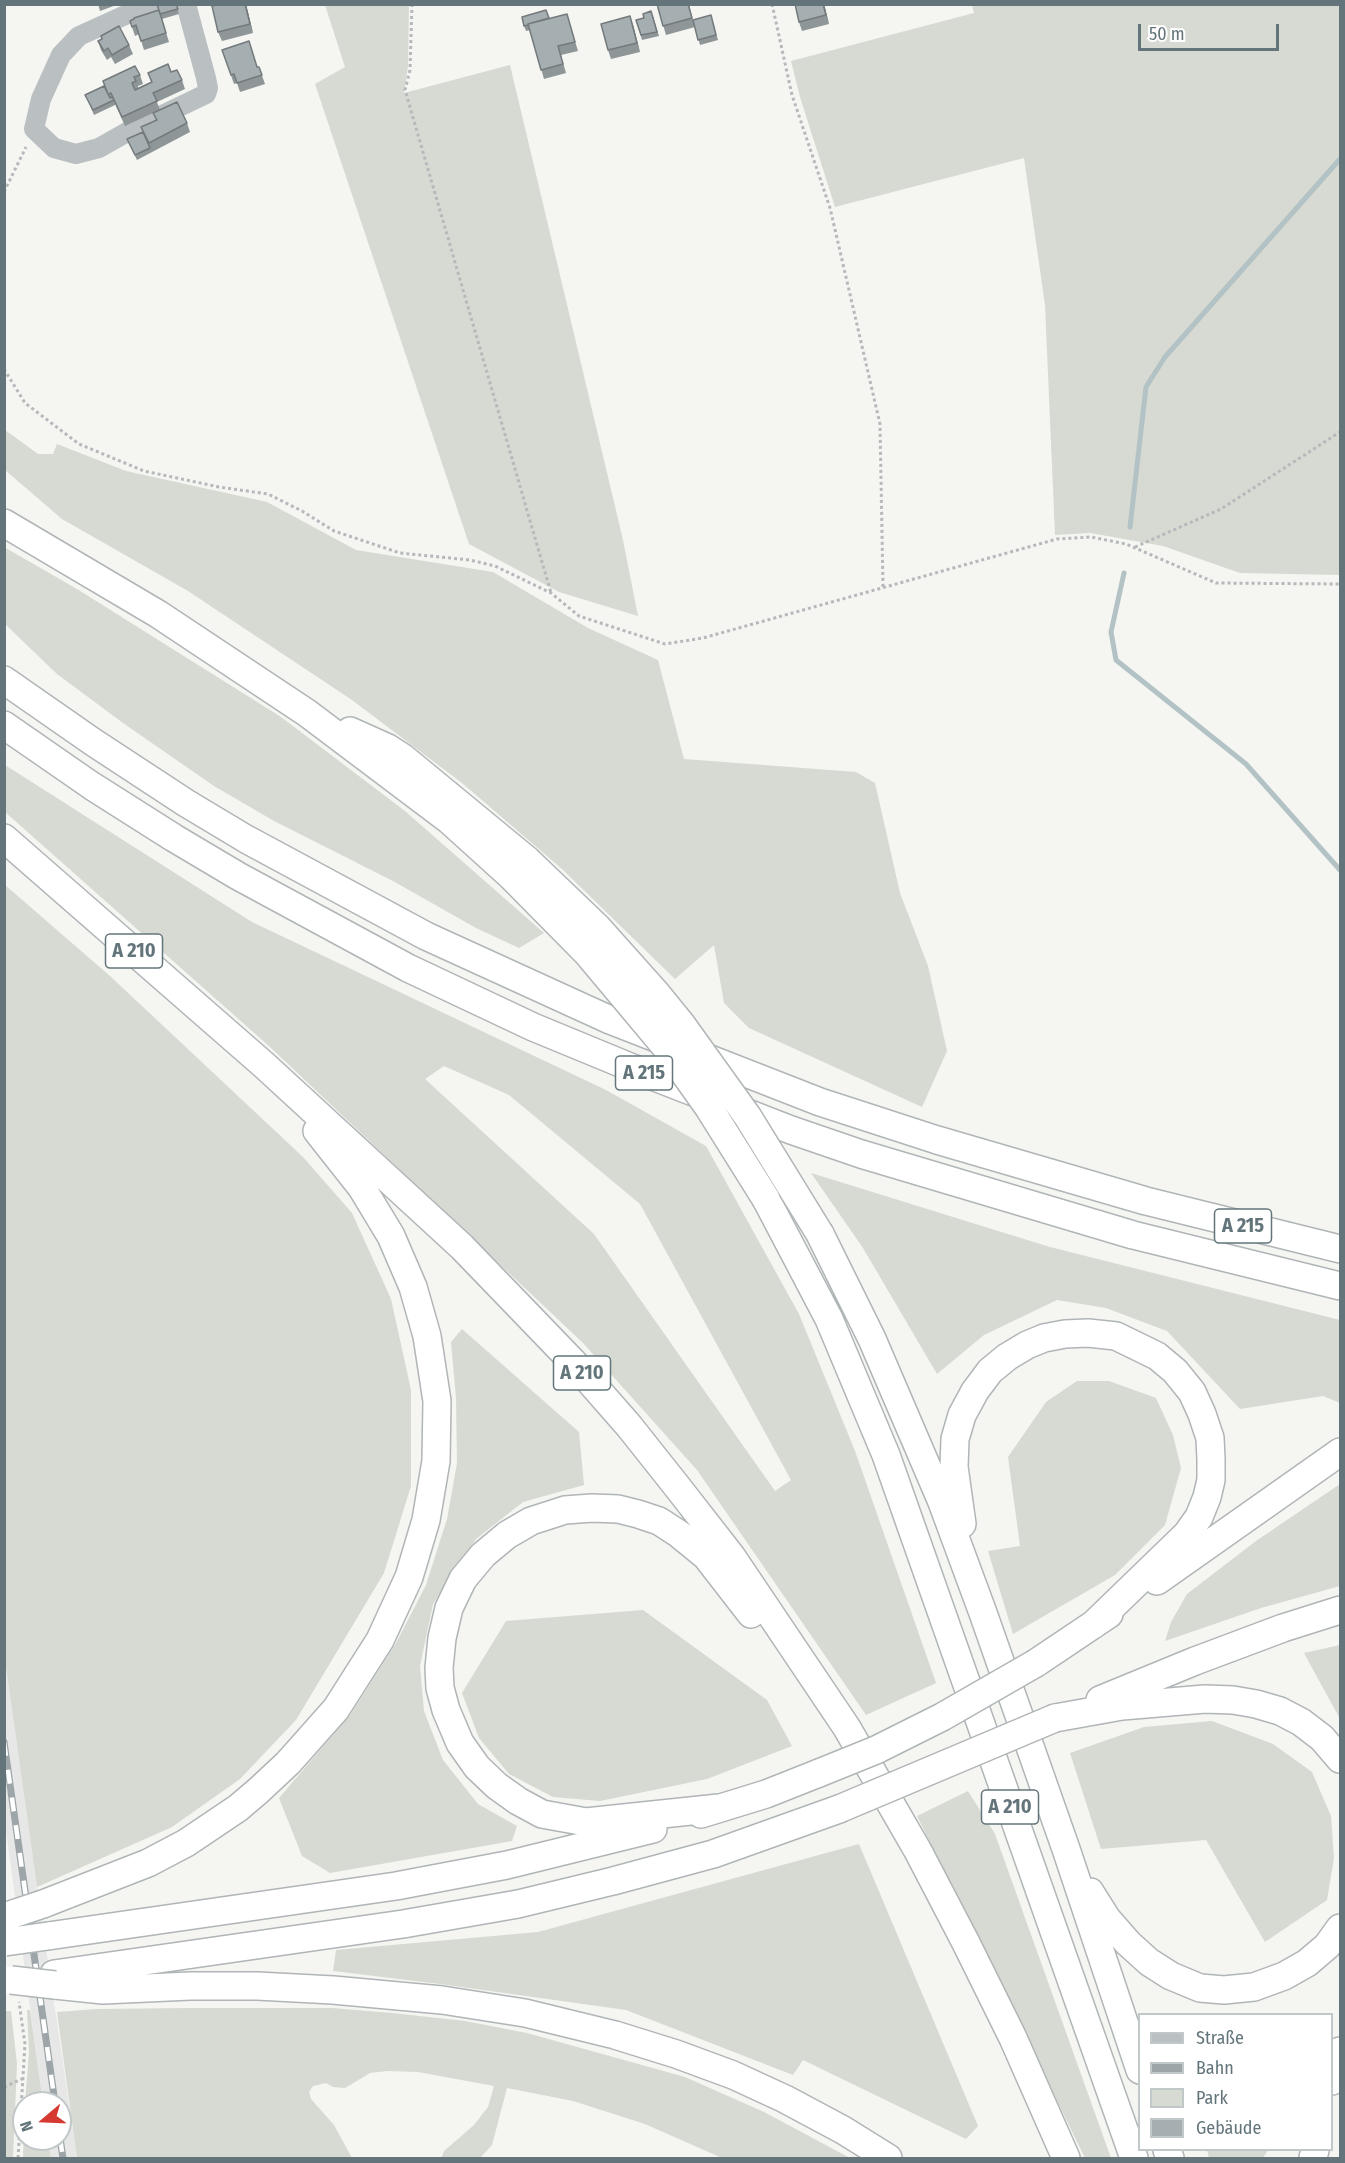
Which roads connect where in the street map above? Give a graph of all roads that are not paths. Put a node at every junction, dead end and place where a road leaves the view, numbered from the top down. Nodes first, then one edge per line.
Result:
1 (150, 4) edge
2 (186, 4) edge
3 (4, 523) edge
4 (4, 680) edge
5 (4, 725) edge
6 (4, 838) edge
7 (519, 868) junction
8 (264, 1065) junction
9 (1341, 1249) edge
10 (1341, 1286) edge
11 (1341, 1452) edge
12 (1341, 1610) edge
13 (983, 1613) junction
14 (1093, 1625) junction
15 (1055, 1718) junction
16 (847, 1728) junction
17 (1341, 1759) edge
18 (719, 1808) junction
19 (1066, 1849) junction
20 (4, 1917) edge
21 (1341, 1928) edge
22 (5, 1942) edge
23 (55, 1979) junction
24 (12, 1987) edge
25 (1341, 2051) edge
26 (1138, 2064) edge
27 (1333, 2078) edge
28 (888, 2158) edge
29 (1066, 2158) edge
30 (1134, 2158) edge

1 - 2 street
3 - 7 highway
4 - 9 highway, A 215
5 - 10 highway, A 215
6 - 8 highway, A 210
7 - 13 highway, bridge
7 - 30 highway, A 210, bridge
8 - 16 highway, A 210
8 - 20 highway, bridge
11 - 14 highway
12 - 15 highway
13 - 14 highway
13 - 19 highway
14 - 18 highway, bridge
15 - 17 highway
15 - 23 highway, bridge
16 - 18 highway
16 - 29 highway, A 210
18 - 22 highway, bridge
19 - 21 highway
19 - 26 highway
23 - 24 highway, bridge
23 - 28 highway
25 - 27 highway

